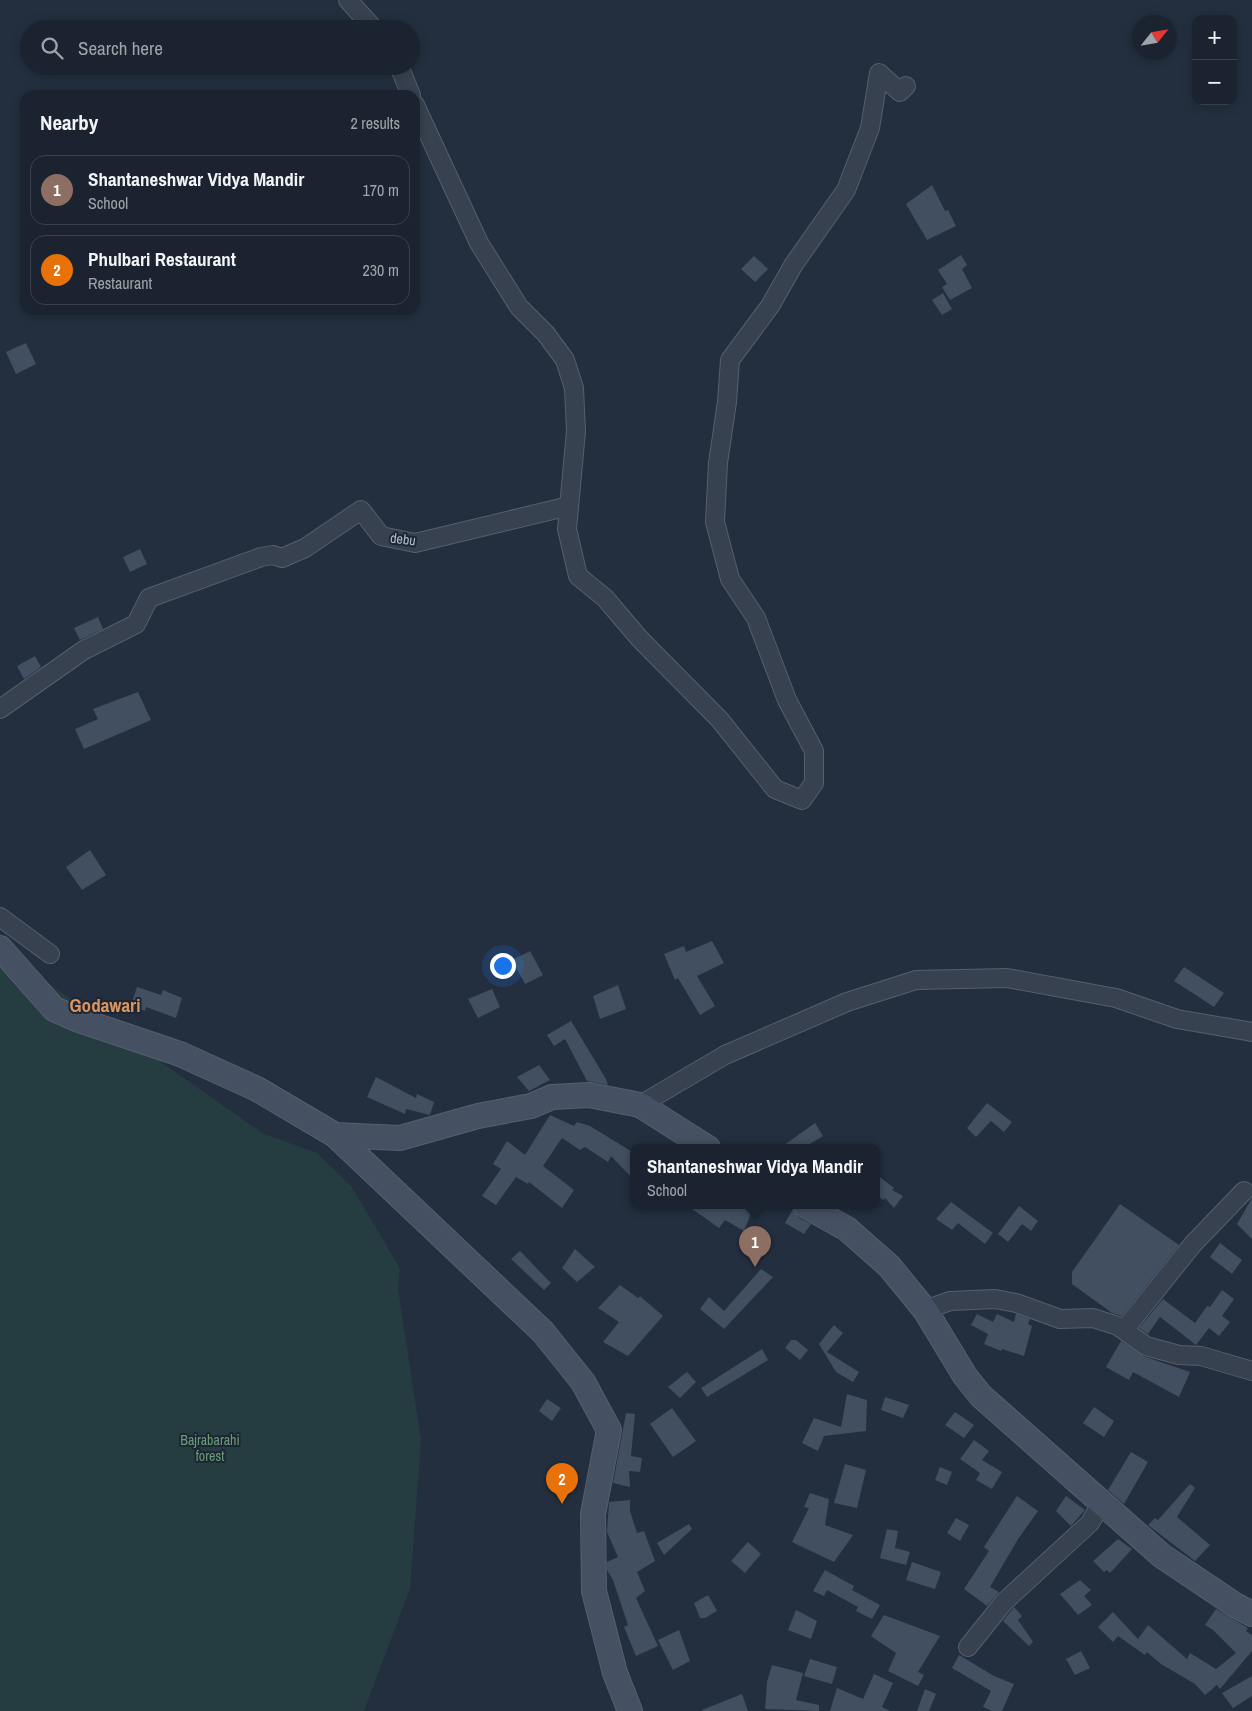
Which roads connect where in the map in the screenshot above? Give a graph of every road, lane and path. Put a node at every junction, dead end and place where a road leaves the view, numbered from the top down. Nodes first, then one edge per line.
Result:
1 (348, 0) edge
2 (366, 20) edge
3 (403, 75) edge
4 (906, 86) dead end
5 (409, 90) edge
6 (420, 116) edge
7 (569, 506) junction
8 (0, 709) edge
9 (0, 916) edge
10 (0, 948) edge
11 (50, 954) dead end
12 (1252, 1032) edge
13 (640, 1105) junction
14 (335, 1135) junction
15 (702, 1144) edge
16 (1244, 1191) dead end
17 (811, 1209) edge
18 (925, 1310) junction
19 (1124, 1330) junction
20 (1252, 1371) edge
21 (1101, 1504) junction
22 (1252, 1614) edge
23 (968, 1647) dead end
24 (630, 1711) edge

1 - 2 street
3 - 5 street
4 - 7 street
6 - 7 street
7 - 8 street, debu
9 - 11 street
10 - 14 street
12 - 13 street
13 - 14 street
13 - 15 street
14 - 24 street
16 - 19 street
17 - 18 street
18 - 19 street
18 - 21 street
19 - 20 street
21 - 22 street
21 - 23 street

